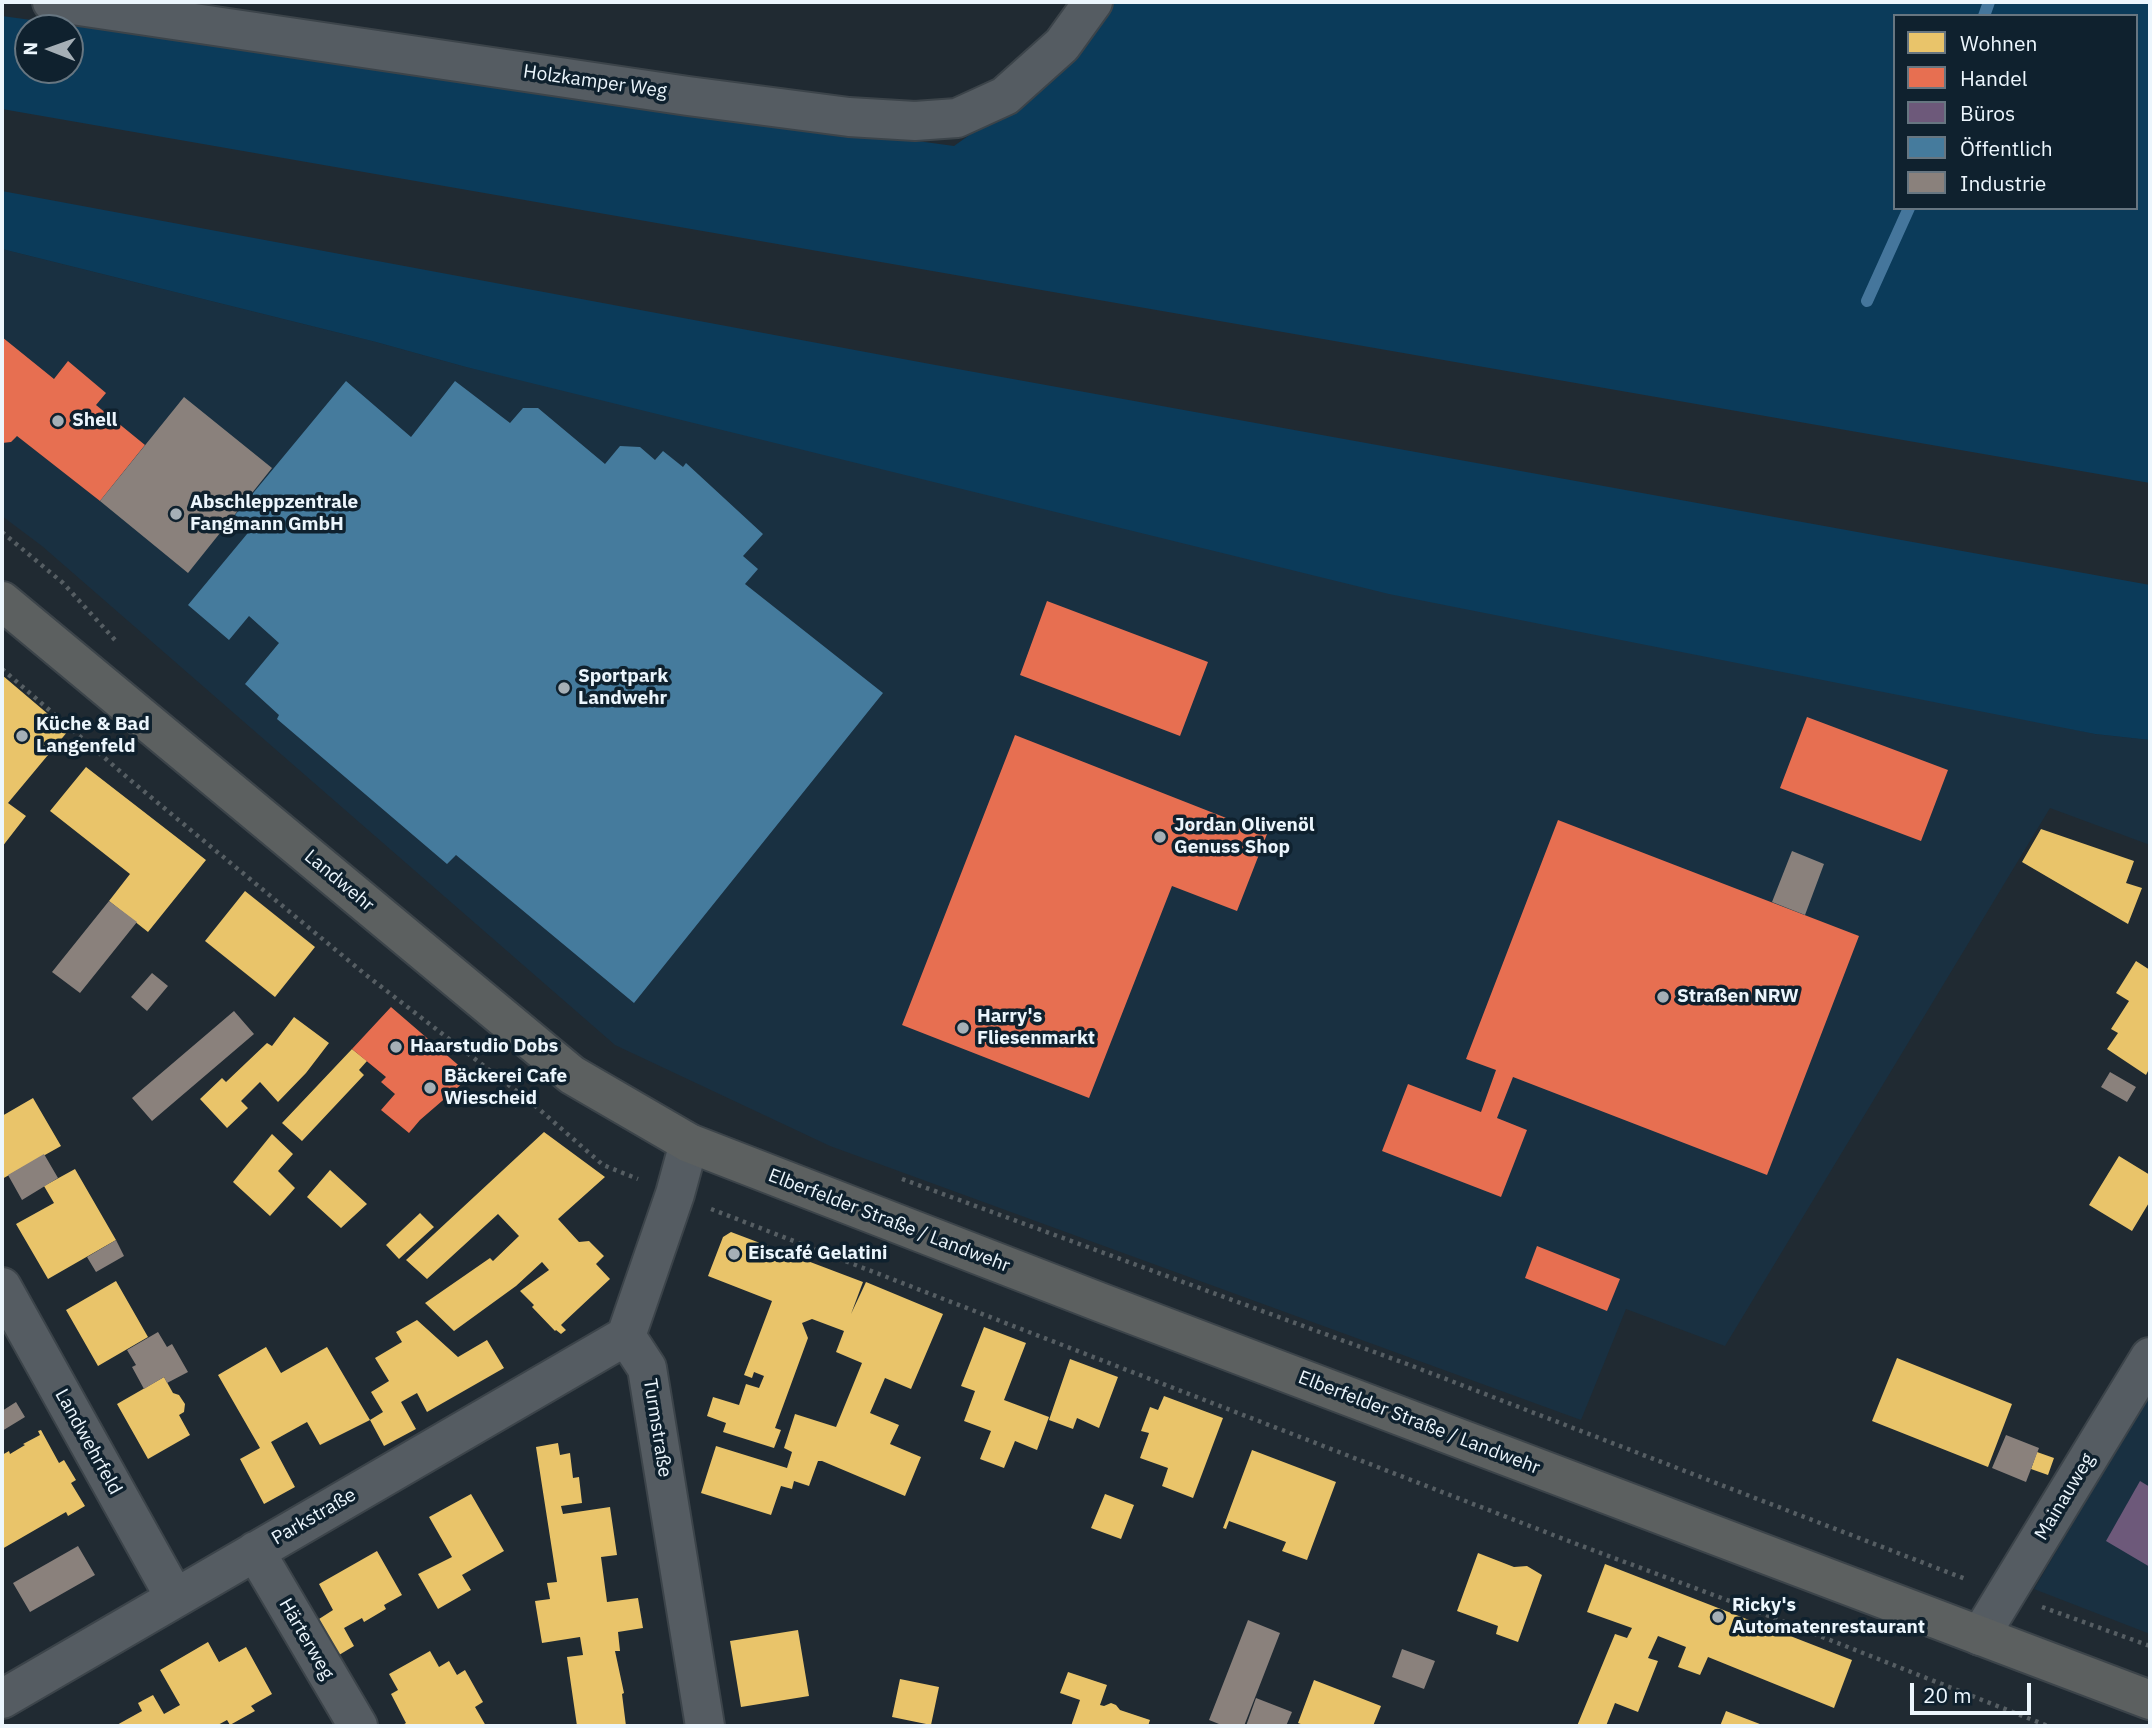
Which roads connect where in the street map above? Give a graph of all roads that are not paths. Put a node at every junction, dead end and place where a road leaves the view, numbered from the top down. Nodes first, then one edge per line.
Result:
1 (52, 2) edge
2 (1093, 2) edge
3 (2, 601) edge
4 (689, 1143) junction
5 (2, 1287) edge
6 (626, 1336) junction
7 (2150, 1357) edge
8 (255, 1551) junction
9 (174, 1596) junction
10 (1980, 1636) junction
11 (2, 1699) edge
12 (2150, 1700) edge
13 (358, 1726) edge
14 (705, 1726) edge

1 - 2 street, Holzkamper Weg
3 - 4 main road, Landwehr
4 - 6 street
4 - 10 main road, Elberfelder Straße / Landwehr
5 - 9 street, Landwehrfeld
6 - 8 street, Parkstraße
6 - 14 street, Turmstraße
7 - 10 street, Mainauweg
8 - 9 street, Parkstraße
8 - 13 street, Härterweg
9 - 11 street, Parkstraße
10 - 12 main road, Elberfelder Straße / Landwehr

